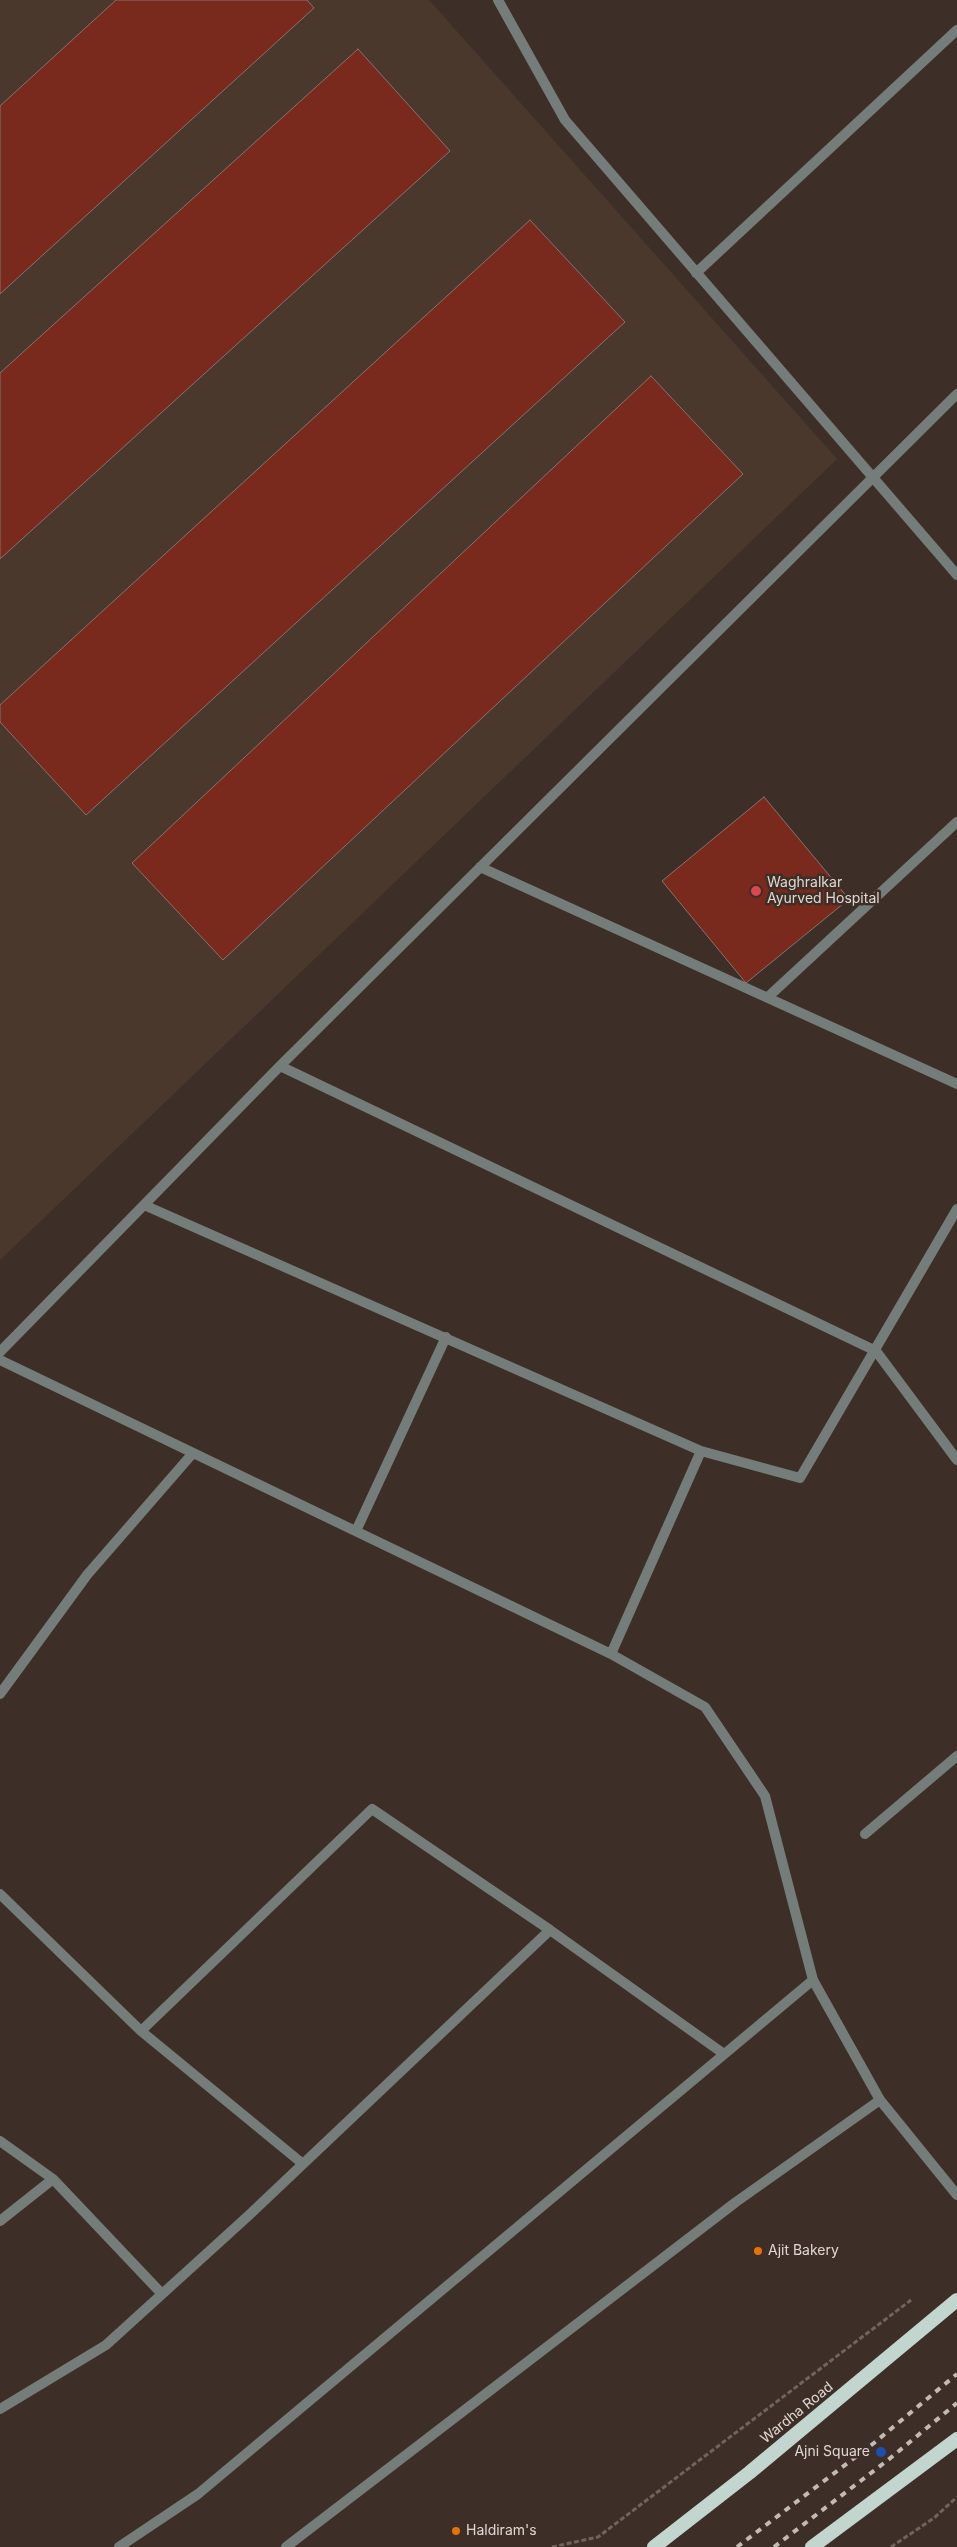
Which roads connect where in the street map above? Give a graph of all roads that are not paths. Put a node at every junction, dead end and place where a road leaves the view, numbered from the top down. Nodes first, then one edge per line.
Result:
1 (498, 0) edge
2 (957, 30) edge
3 (696, 273) junction
4 (957, 394) edge
5 (874, 476) junction
6 (957, 575) edge
7 (957, 822) edge
8 (480, 867) junction
9 (768, 997) junction
10 (280, 1066) junction
11 (957, 1084) edge
12 (144, 1205) junction
13 (957, 1209) edge
14 (446, 1337) junction
15 (876, 1351) junction
16 (0, 1352) edge
17 (0, 1360) edge
18 (701, 1451) junction
19 (193, 1453) junction
20 (957, 1460) edge
21 (356, 1532) junction
22 (611, 1654) junction
23 (0, 1694) edge
24 (957, 1756) edge
25 (865, 1834) dead end
26 (0, 1894) edge
27 (550, 1930) junction
28 (813, 1980) junction
29 (141, 2031) junction
30 (724, 2054) junction
31 (880, 2100) junction
32 (0, 2140) edge
33 (303, 2164) junction
34 (53, 2179) junction
35 (957, 2195) edge
36 (0, 2221) edge
37 (162, 2294) junction
38 (957, 2300) edge
39 (0, 2408) edge
40 (957, 2439) edge
41 (119, 2547) edge
42 (286, 2547) edge
43 (654, 2547) edge
44 (812, 2547) edge

1 - 3 street
2 - 3 street
3 - 5 street
4 - 5 street
5 - 6 street
5 - 8 street
7 - 9 street
8 - 9 street
8 - 10 street
9 - 11 street
10 - 12 street
10 - 15 street
12 - 14 street
12 - 16 street
13 - 15 street
14 - 18 street
14 - 21 street
15 - 18 street
15 - 20 street
17 - 19 street
18 - 22 street
19 - 21 street
19 - 23 street
21 - 22 street
22 - 28 street
24 - 25 street
26 - 29 street
27 - 29 street
27 - 30 street
27 - 33 street
28 - 30 street
28 - 31 street
29 - 33 street
30 - 41 street
31 - 35 street
31 - 42 street
32 - 34 street
33 - 37 street
34 - 36 street
34 - 37 street
37 - 39 street
38 - 43 highway, Wardha Road
40 - 44 highway

